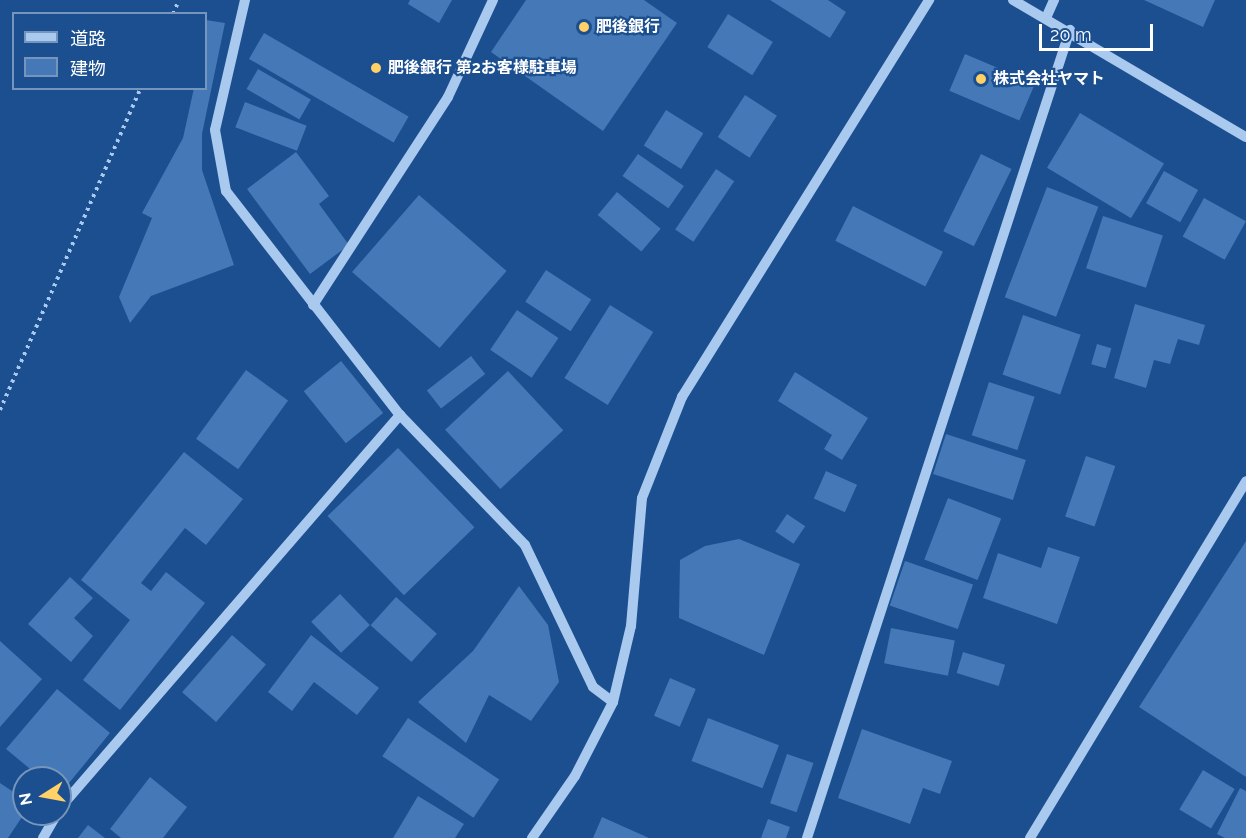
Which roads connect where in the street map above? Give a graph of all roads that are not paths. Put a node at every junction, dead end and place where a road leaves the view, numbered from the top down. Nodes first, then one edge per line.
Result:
1 (245, 0) edge
2 (493, 0) edge
3 (929, 0) edge
4 (1013, 0) edge
5 (1054, 0) edge
6 (1046, 18) junction
7 (1070, 30) junction
8 (1246, 137) edge
9 (313, 305) junction
10 (400, 416) junction
11 (1246, 481) edge
12 (613, 702) junction
13 (72, 794) edge
14 (532, 838) edge
15 (807, 838) edge
16 (1030, 838) edge

1 - 9 street
2 - 9 street
3 - 12 street
4 - 6 street
5 - 6 street
6 - 7 street
7 - 8 street
7 - 15 street
9 - 10 street
10 - 12 street
10 - 13 street
11 - 16 street
12 - 14 street

